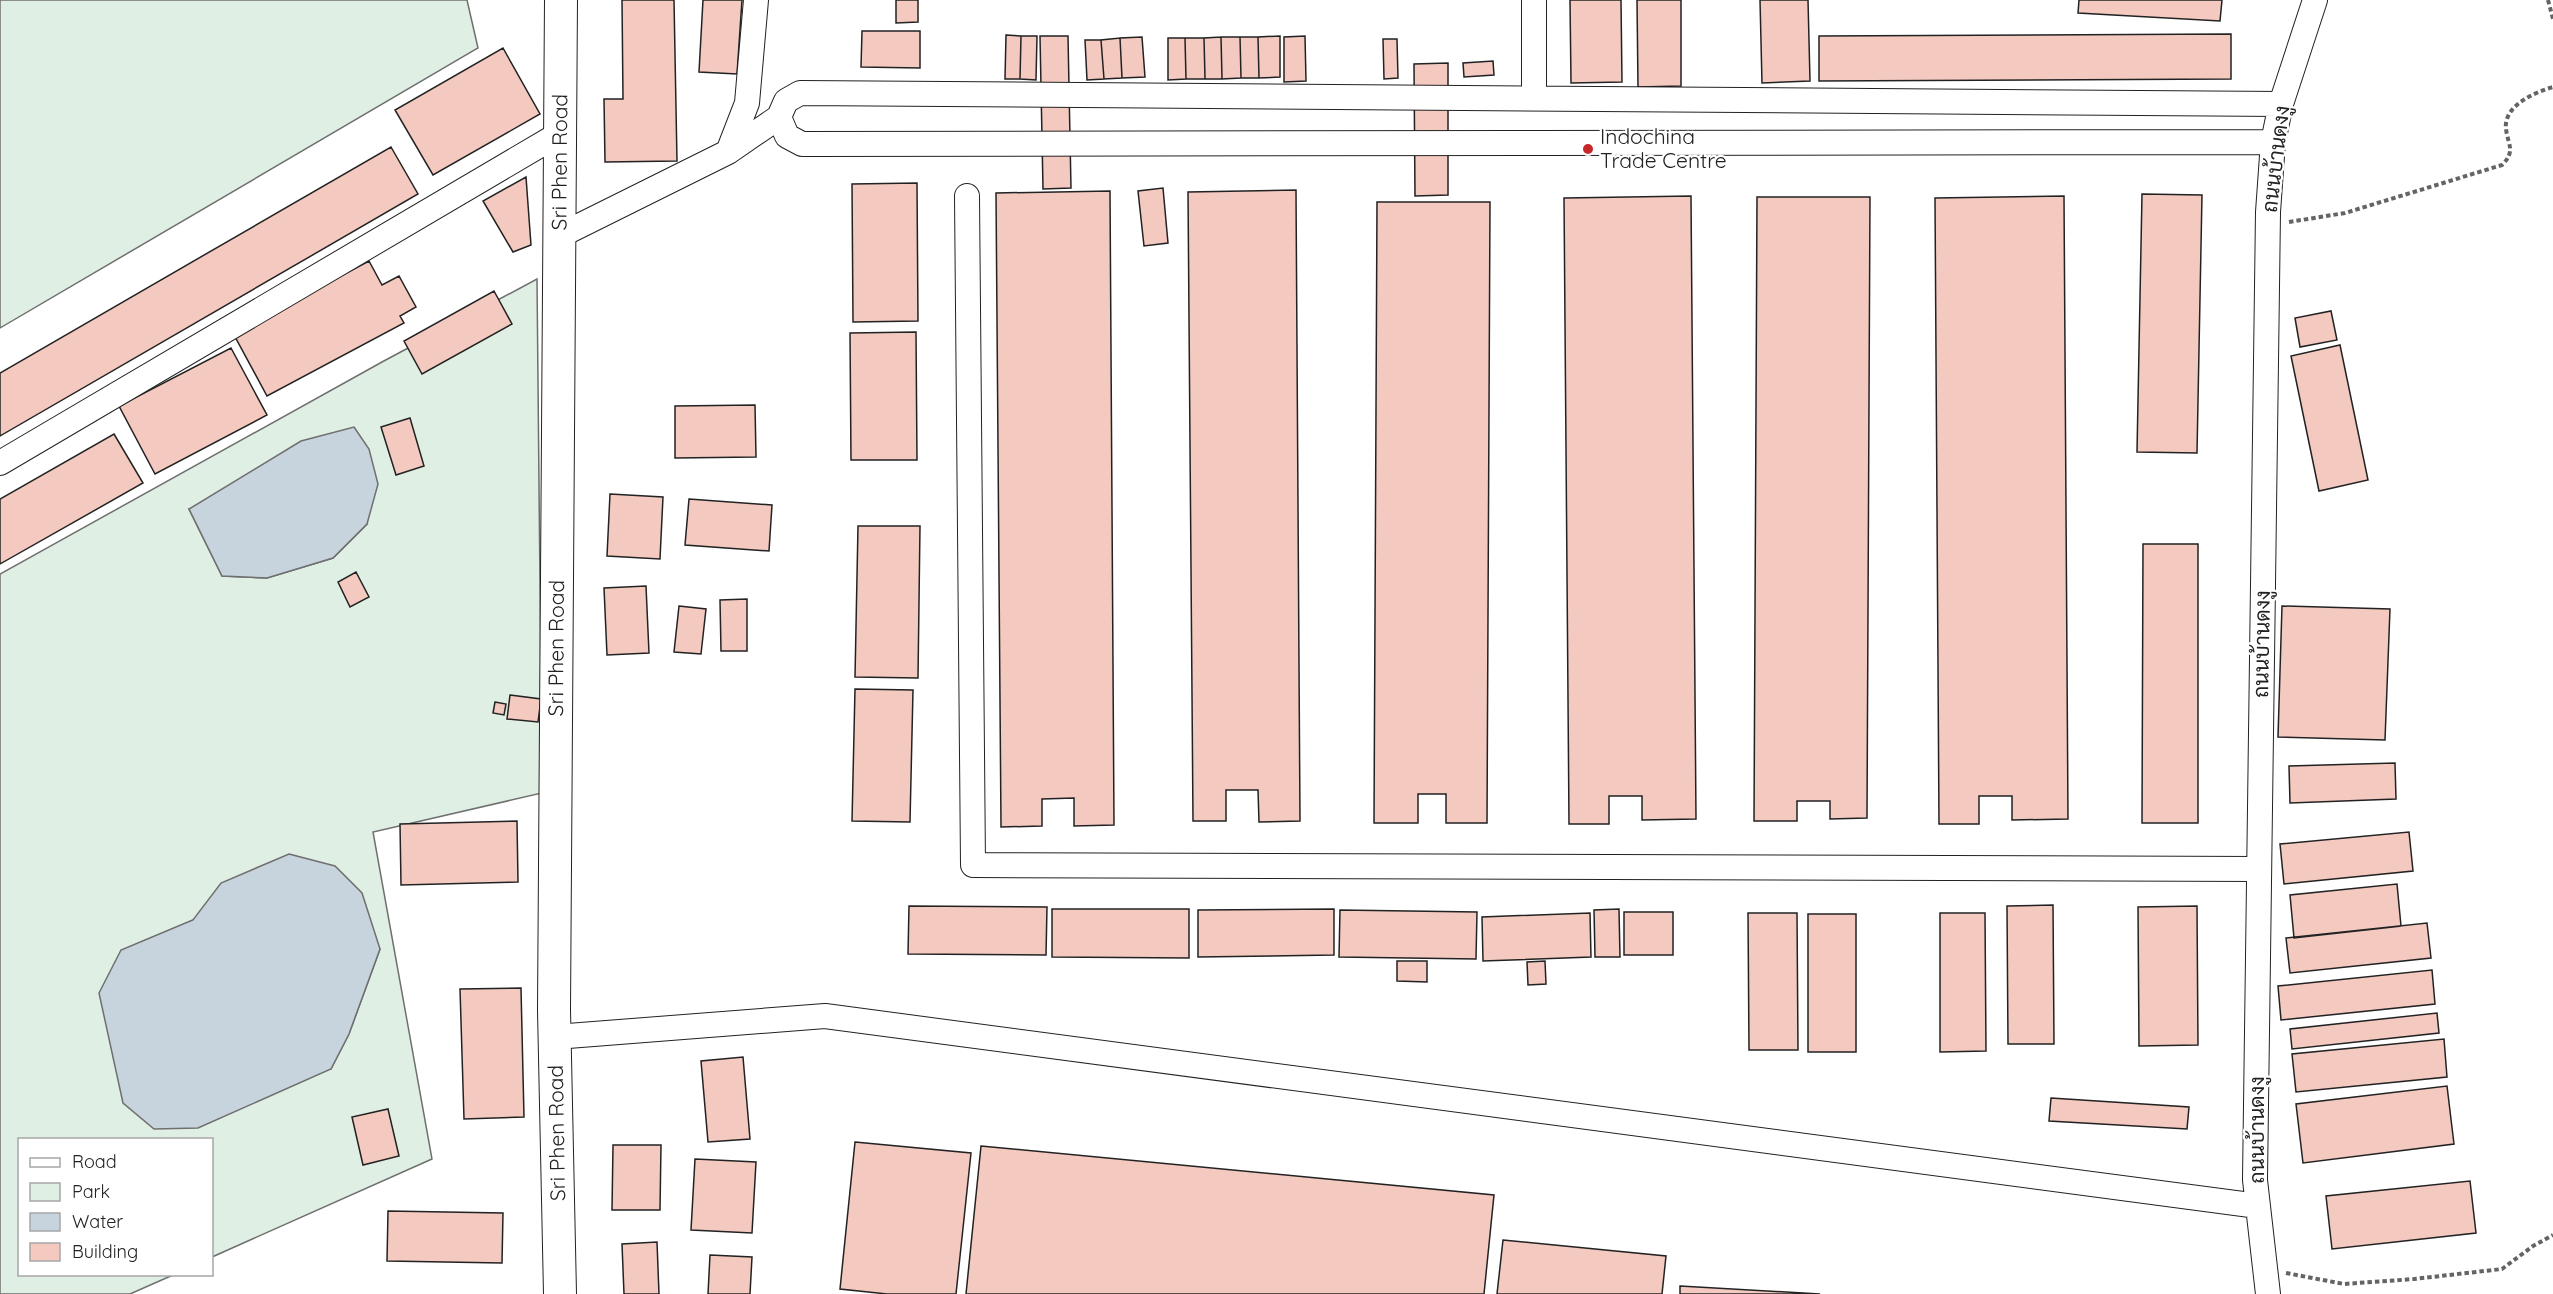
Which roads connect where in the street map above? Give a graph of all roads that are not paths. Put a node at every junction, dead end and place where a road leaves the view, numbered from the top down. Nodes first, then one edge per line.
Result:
1 (561, 0) edge
2 (756, 0) edge
3 (1534, 0) edge
4 (2315, 0) edge
5 (1534, 98) junction
6 (2281, 104) junction
7 (779, 117) junction
8 (559, 134) junction
9 (2273, 142) junction
10 (728, 152) junction
11 (967, 196) dead end
12 (559, 236) junction
13 (0, 463) edge
14 (2259, 869) junction
15 (555, 1037) junction
16 (2258, 1206) junction
17 (560, 1294) edge
18 (2268, 1294) edge

1 - 8 main road, Sri Phen Road
2 - 10 street
3 - 5 street
4 - 6 street, ถนนบ้านดงงู
5 - 6 street
5 - 7 street
6 - 9 street, ถนนบ้านดงงู
7 - 9 street
7 - 10 street
8 - 12 main road, Sri Phen Road
8 - 13 street
9 - 14 street, ถนนบ้านดงงู
10 - 12 street
11 - 14 street
12 - 15 main road, Sri Phen Road
14 - 16 street, ถนนบ้านดงงู
15 - 16 street
15 - 17 main road, Sri Phen Road
16 - 18 street, ถนนบ้านดงงู

